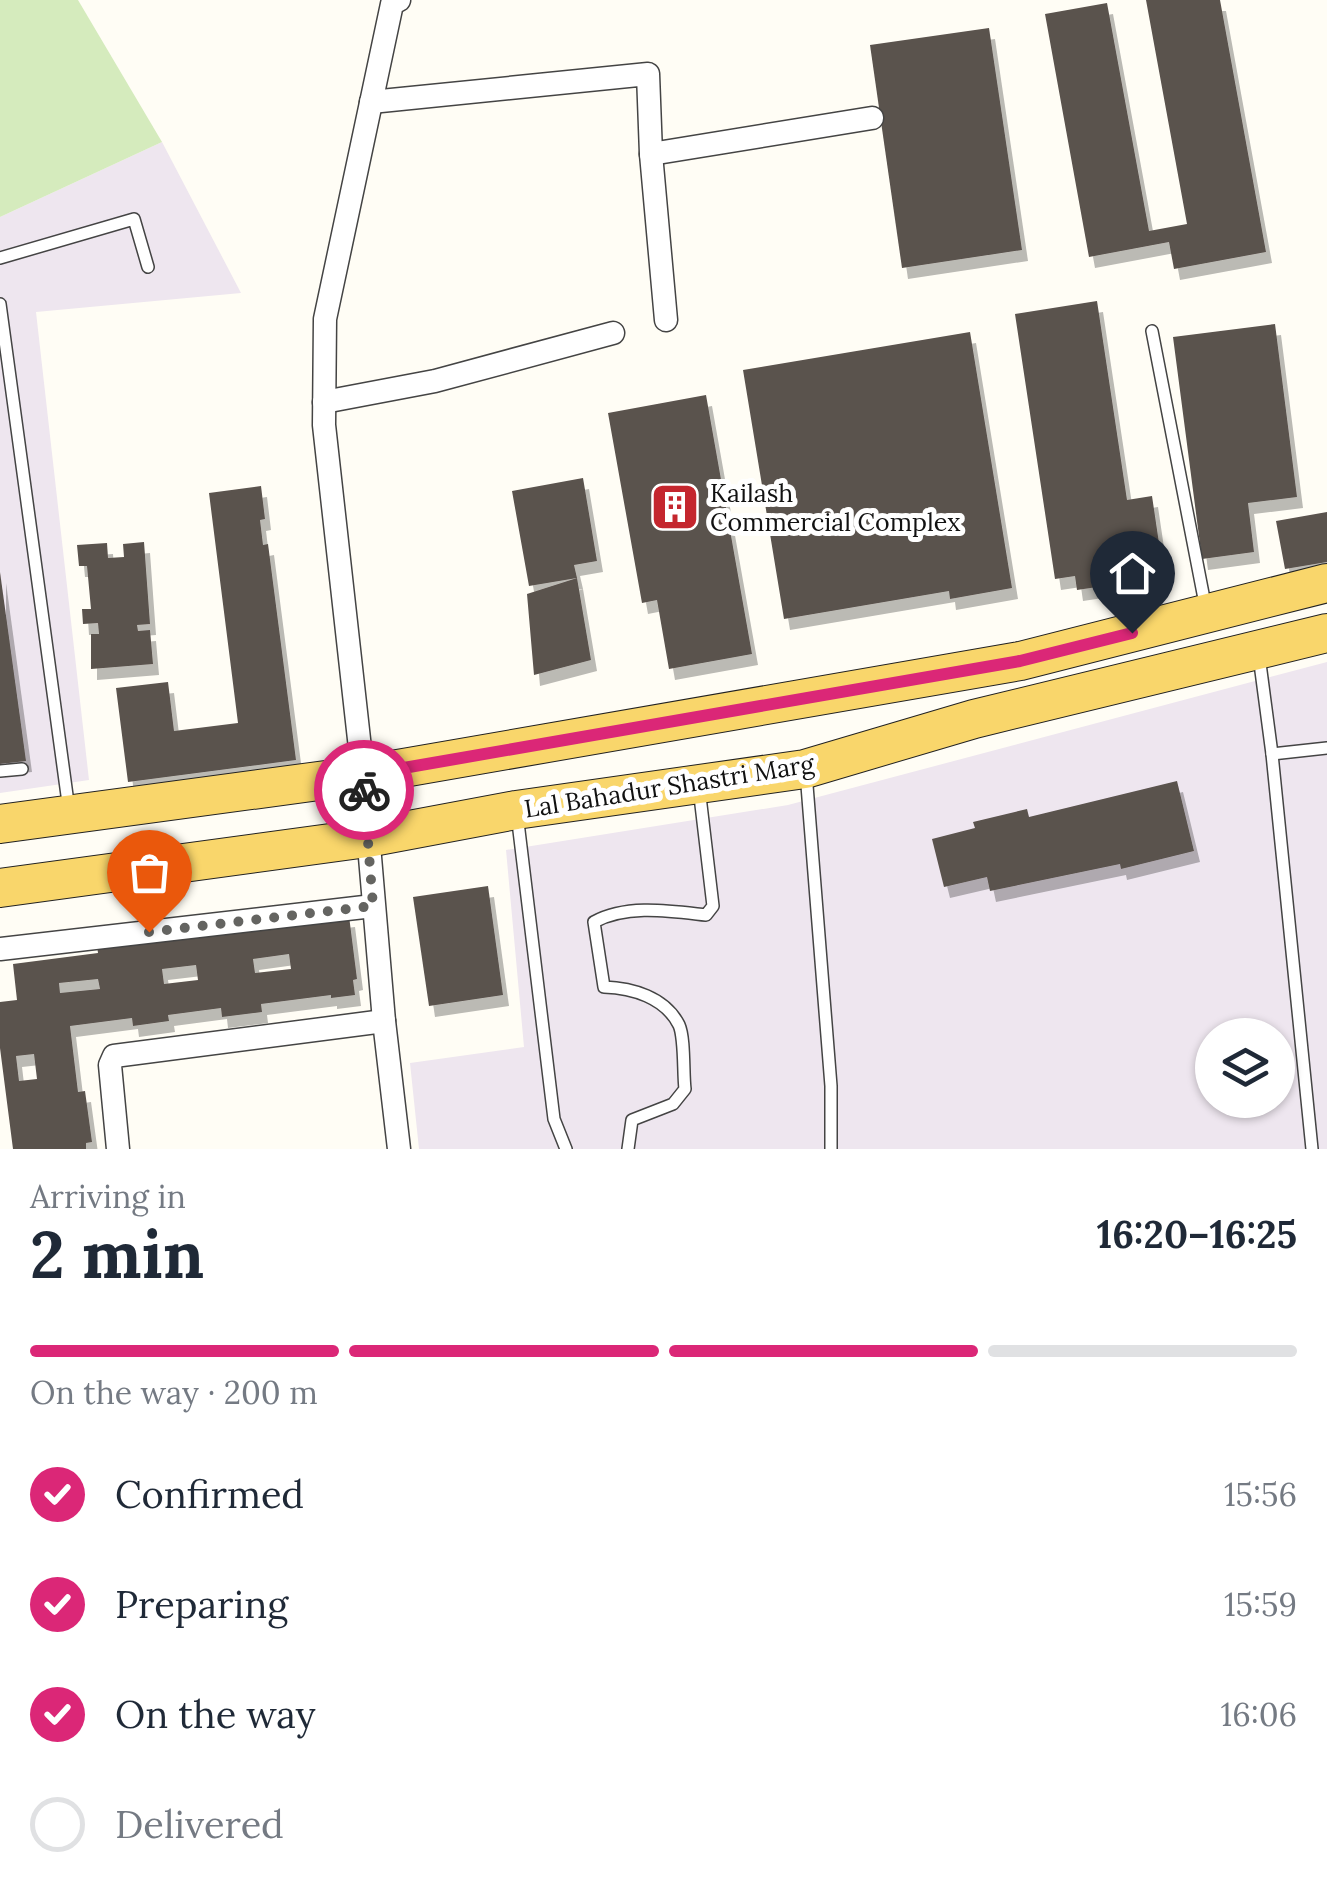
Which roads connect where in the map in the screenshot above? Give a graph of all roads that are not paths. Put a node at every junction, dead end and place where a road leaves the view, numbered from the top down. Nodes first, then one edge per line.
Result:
1 (400, 0) edge
2 (371, 102) junction
3 (872, 118) dead end
4 (651, 154) junction
5 (0, 258) edge
6 (148, 267) dead end
7 (0, 304) edge
8 (666, 320) dead end
9 (1152, 331) dead end
10 (613, 332) dead end
11 (324, 402) junction
12 (1327, 583) edge
13 (1206, 614) junction
14 (1327, 633) edge
15 (1258, 650) junction
16 (850, 689) junction
17 (1327, 748) edge
18 (859, 752) junction
19 (1272, 754) junction
20 (806, 768) junction
21 (22, 769) dead end
22 (0, 772) edge
23 (363, 775) junction
24 (698, 784) junction
25 (516, 810) junction
26 (69, 815) junction
27 (0, 824) edge
28 (366, 838) junction
29 (0, 888) edge
30 (373, 906) junction
31 (0, 948) edge
32 (384, 1021) junction
33 (118, 1149) edge
34 (400, 1149) edge
35 (566, 1149) edge
36 (628, 1149) edge
37 (831, 1149) edge
38 (1312, 1149) edge

1 - 2 street
2 - 4 street
2 - 11 street
3 - 4 street
4 - 8 street
5 - 6 lane
7 - 26 lane
9 - 13 lane
10 - 11 street
11 - 23 street
12 - 13 main road
13 - 16 main road
14 - 15 main road, Lal Bahadur Shastri Marg
15 - 18 main road, Lal Bahadur Shastri Marg
15 - 19 lane
16 - 18 main road
16 - 23 main road
17 - 19 lane
18 - 20 main road, Lal Bahadur Shastri Marg
19 - 38 lane
20 - 24 main road, Lal Bahadur Shastri Marg
20 - 37 lane
21 - 22 lane
23 - 26 main road
23 - 28 street
24 - 25 main road, Lal Bahadur Shastri Marg
24 - 36 lane
25 - 28 main road, Lal Bahadur Shastri Marg
25 - 35 lane
26 - 27 main road
28 - 29 main road, Lal Bahadur Shastri Marg
28 - 30 street
30 - 31 street
30 - 32 street
32 - 33 street
32 - 34 street

